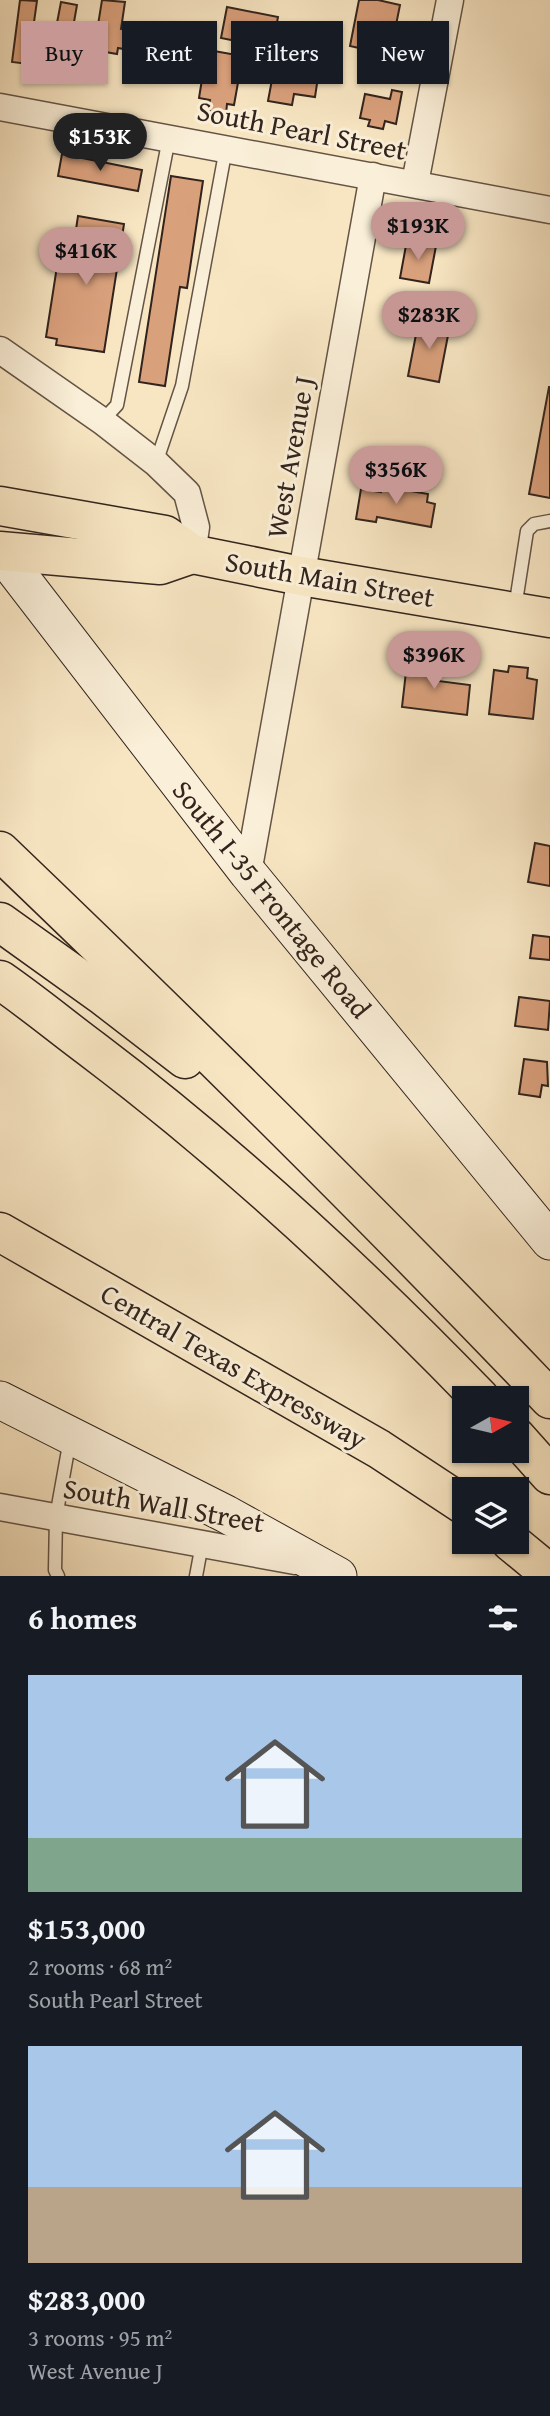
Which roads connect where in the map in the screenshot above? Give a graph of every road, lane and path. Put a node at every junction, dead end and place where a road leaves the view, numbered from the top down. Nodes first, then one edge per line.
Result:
1 (450, 0) edge
2 (0, 107) edge
3 (169, 137) junction
4 (226, 148) junction
5 (373, 176) junction
6 (415, 183) junction
7 (550, 210) edge
8 (0, 350) edge
9 (102, 421) junction
10 (156, 463) junction
11 (0, 506) edge
12 (550, 522) edge
13 (0, 551) edge
14 (192, 554) junction
15 (301, 576) junction
16 (532, 614) edge
17 (0, 850) edge
18 (248, 873) junction
19 (0, 922) edge
20 (0, 980) edge
21 (368, 1214) junction
22 (0, 1233) edge
23 (550, 1241) edge
24 (0, 1246) edge
25 (80, 1279) junction
26 (468, 1386) edge
27 (550, 1399) edge
28 (0, 1400) edge
29 (71, 1436) junction
30 (529, 1452) edge
31 (550, 1475) edge
32 (452, 1497) edge
33 (0, 1507) edge
34 (56, 1517) junction
35 (202, 1544) junction
36 (526, 1554) edge
37 (328, 1570) edge
38 (550, 1574) edge
39 (58, 1576) edge
40 (196, 1576) edge

1 - 6 street
2 - 3 street, South Pearl Street
3 - 4 street, South Pearl Street
3 - 9 lane
4 - 5 street, South Pearl Street
4 - 10 lane
5 - 6 street, South Pearl Street
5 - 15 street, West Avenue J
6 - 7 street, South Pearl Street
8 - 9 street
9 - 10 street
10 - 14 street
11 - 14 main road, South Main Street
12 - 16 lane
13 - 14 main road, South Main Street
13 - 18 main road, South I-35 Frontage Road
14 - 15 main road, South Main Street
15 - 16 main road, South Main Street
15 - 18 street, West Avenue J
17 - 21 main road
18 - 23 main road, South I-35 Frontage Road
19 - 21 main road
20 - 26 main road
21 - 27 main road
22 - 25 main road, Central Texas Expressway
24 - 25 main road
25 - 32 main road, Central Texas Expressway
28 - 29 main road
29 - 34 lane
29 - 37 main road
30 - 31 main road
33 - 34 street, South Wall Street
34 - 35 street, South Wall Street
34 - 39 lane
35 - 37 street, South Wall Street
35 - 40 lane
36 - 38 main road

